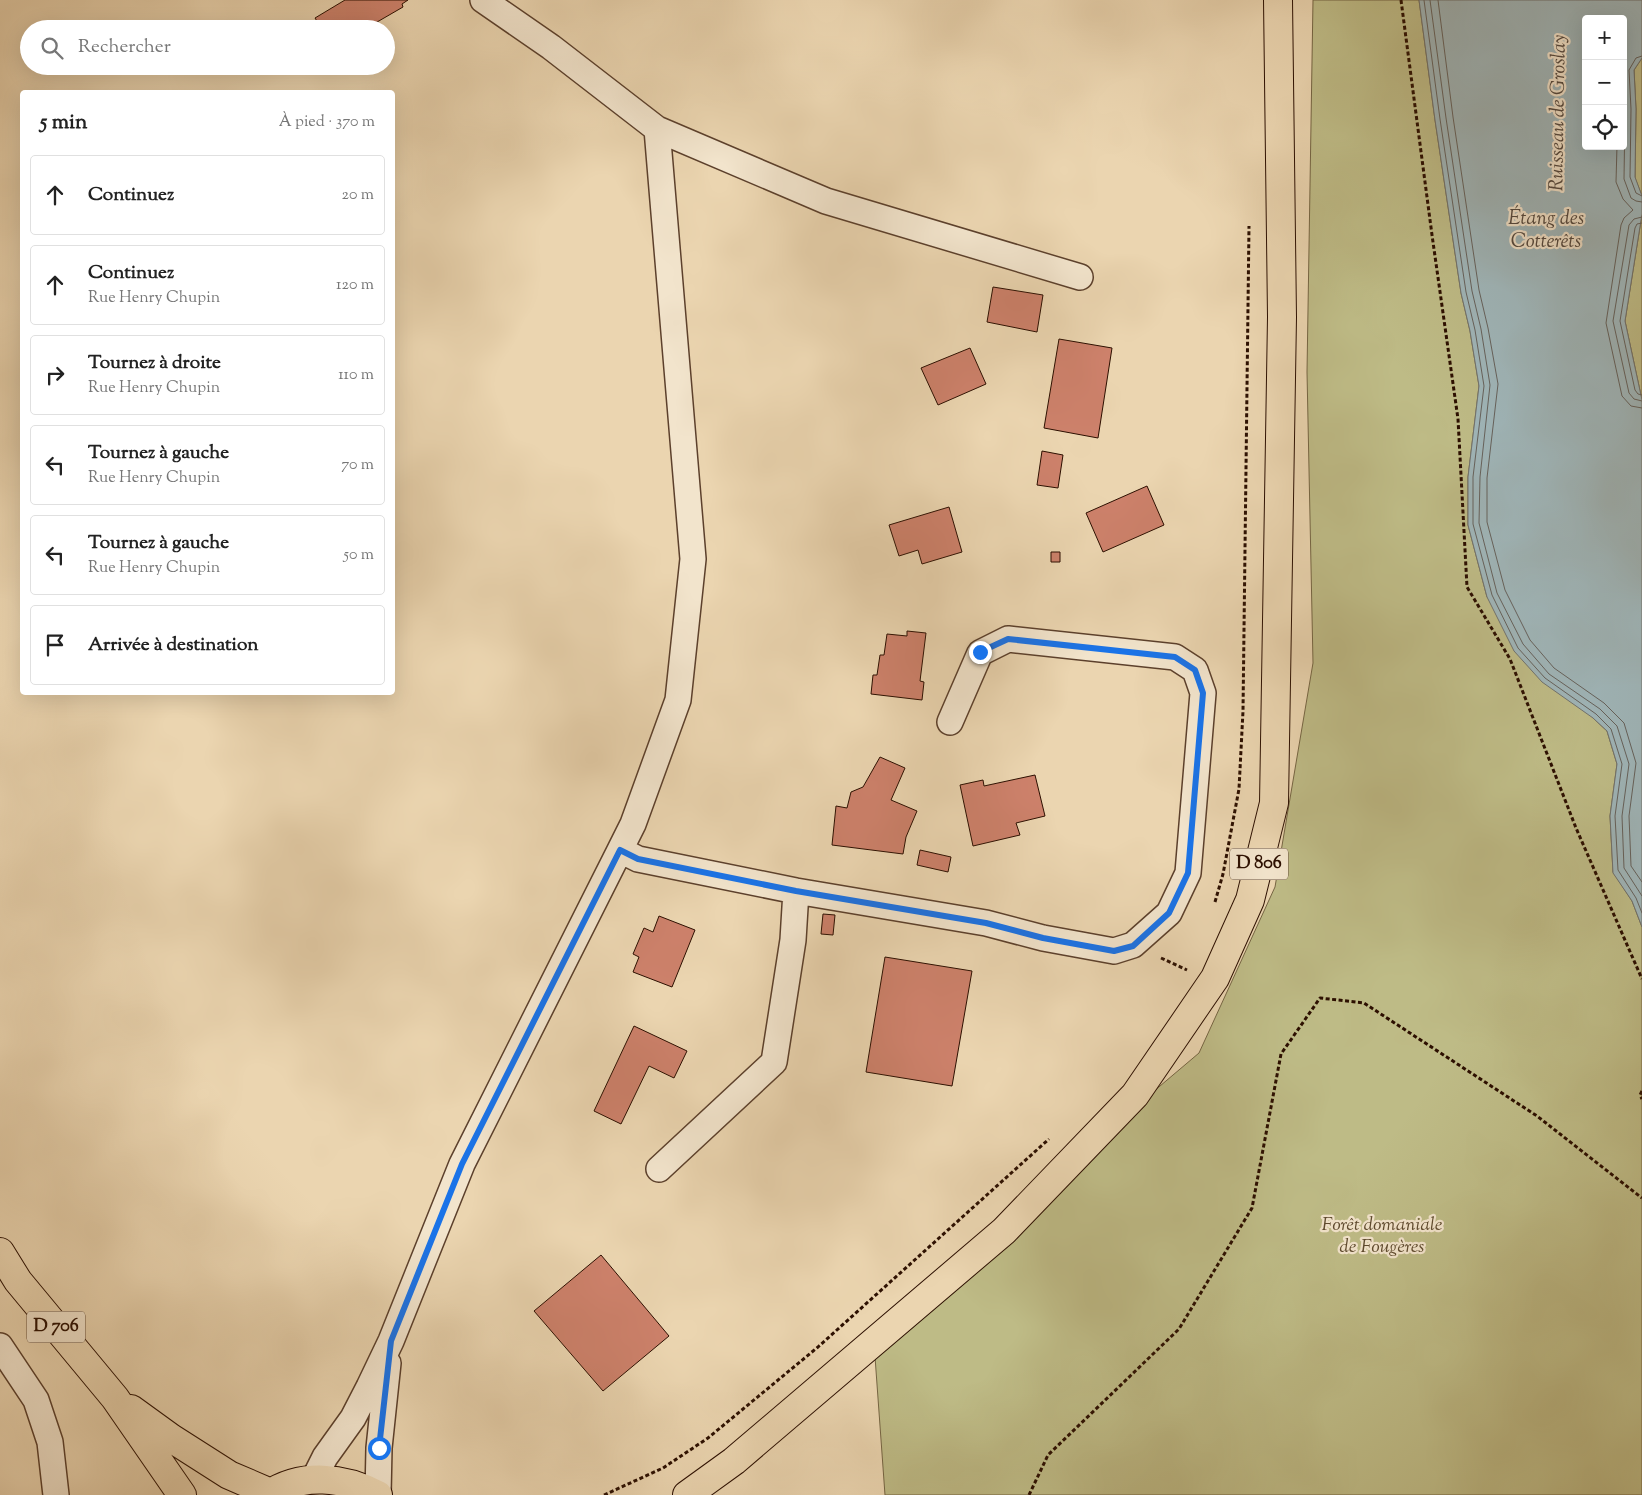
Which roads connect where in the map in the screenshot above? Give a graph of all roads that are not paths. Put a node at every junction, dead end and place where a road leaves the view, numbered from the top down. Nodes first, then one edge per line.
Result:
1 (483, 0) edge
2 (1278, 0) edge
3 (657, 129) junction
4 (1080, 277) dead end
5 (950, 722) dead end
6 (620, 850) junction
7 (796, 891) junction
8 (659, 1169) dead end
9 (0, 1252) edge
10 (391, 1341) junction
11 (0, 1346) edge
12 (115, 1398) junction
13 (314, 1480) junction
14 (270, 1494) edge
15 (56, 1495) edge
16 (182, 1495) edge
17 (378, 1495) edge
18 (687, 1495) edge

1 - 3 street
2 - 18 main road, D 806
3 - 4 street
3 - 6 street
5 - 7 street
6 - 7 street
6 - 10 street
7 - 8 street
9 - 12 main road, D 706
10 - 13 street
10 - 17 street
11 - 15 street
12 - 14 main road, D 706
12 - 16 main road, D 706
13 - 14 main road
13 - 17 main road

